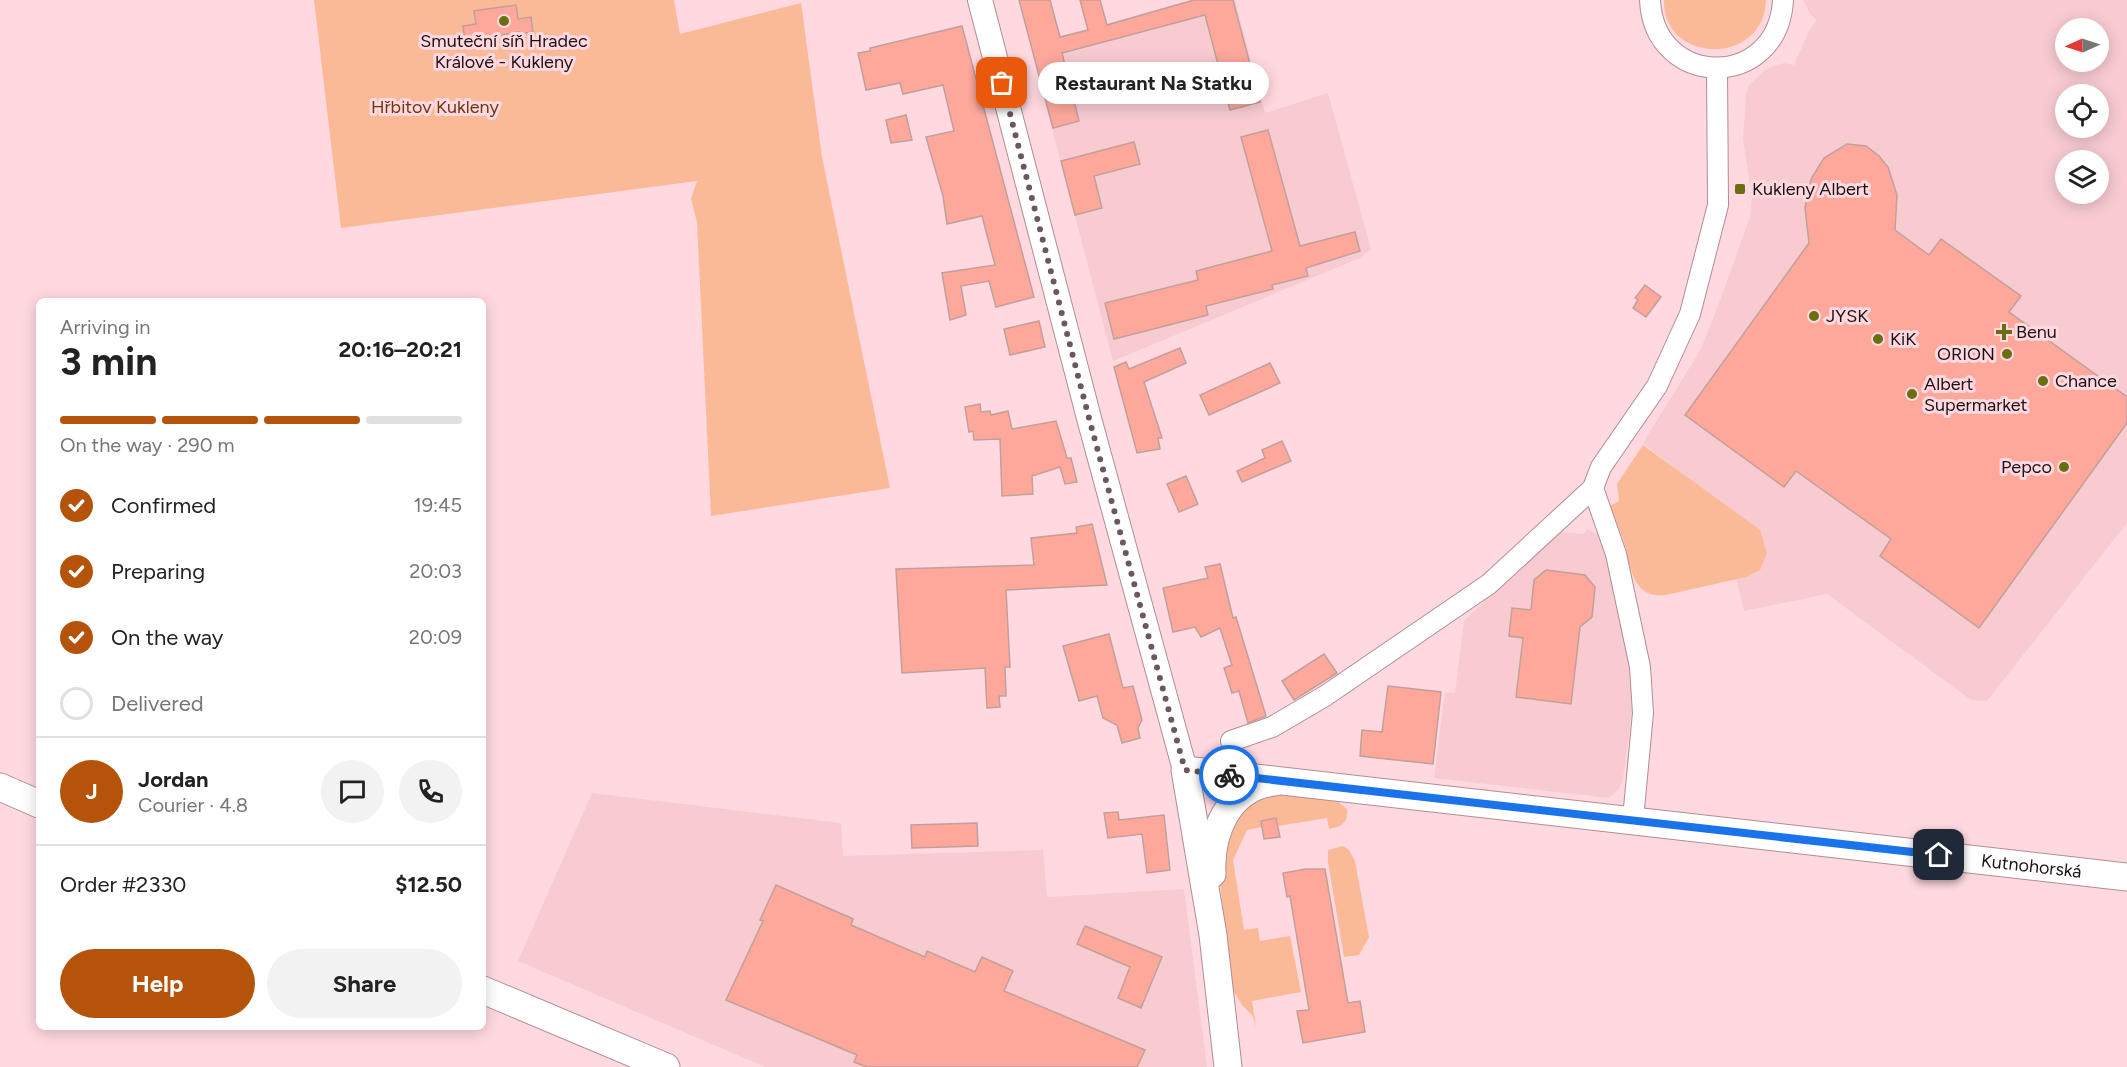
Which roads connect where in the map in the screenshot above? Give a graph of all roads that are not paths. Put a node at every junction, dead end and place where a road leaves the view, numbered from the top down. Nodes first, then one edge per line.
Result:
1 (980, 0) edge
2 (1650, 0) edge
3 (1783, 0) edge
4 (1717, 69) junction
5 (1593, 488) junction
6 (1231, 741) dead end
7 (1185, 770) junction
8 (1289, 781) junction
9 (0, 787) edge
10 (36, 803) edge
11 (1633, 819) junction
12 (2127, 877) edge
13 (1213, 935) junction
14 (486, 991) edge
15 (666, 1067) edge
16 (1228, 1067) edge

1 - 7 street
2 - 4 street
3 - 4 street
4 - 5 street
5 - 6 street
5 - 11 street
7 - 8 main road, Kutnohorská
7 - 13 main road
8 - 11 main road, Kutnohorská
8 - 13 main road
9 - 10 main road
11 - 12 main road, Kutnohorská
13 - 16 main road
14 - 15 main road

